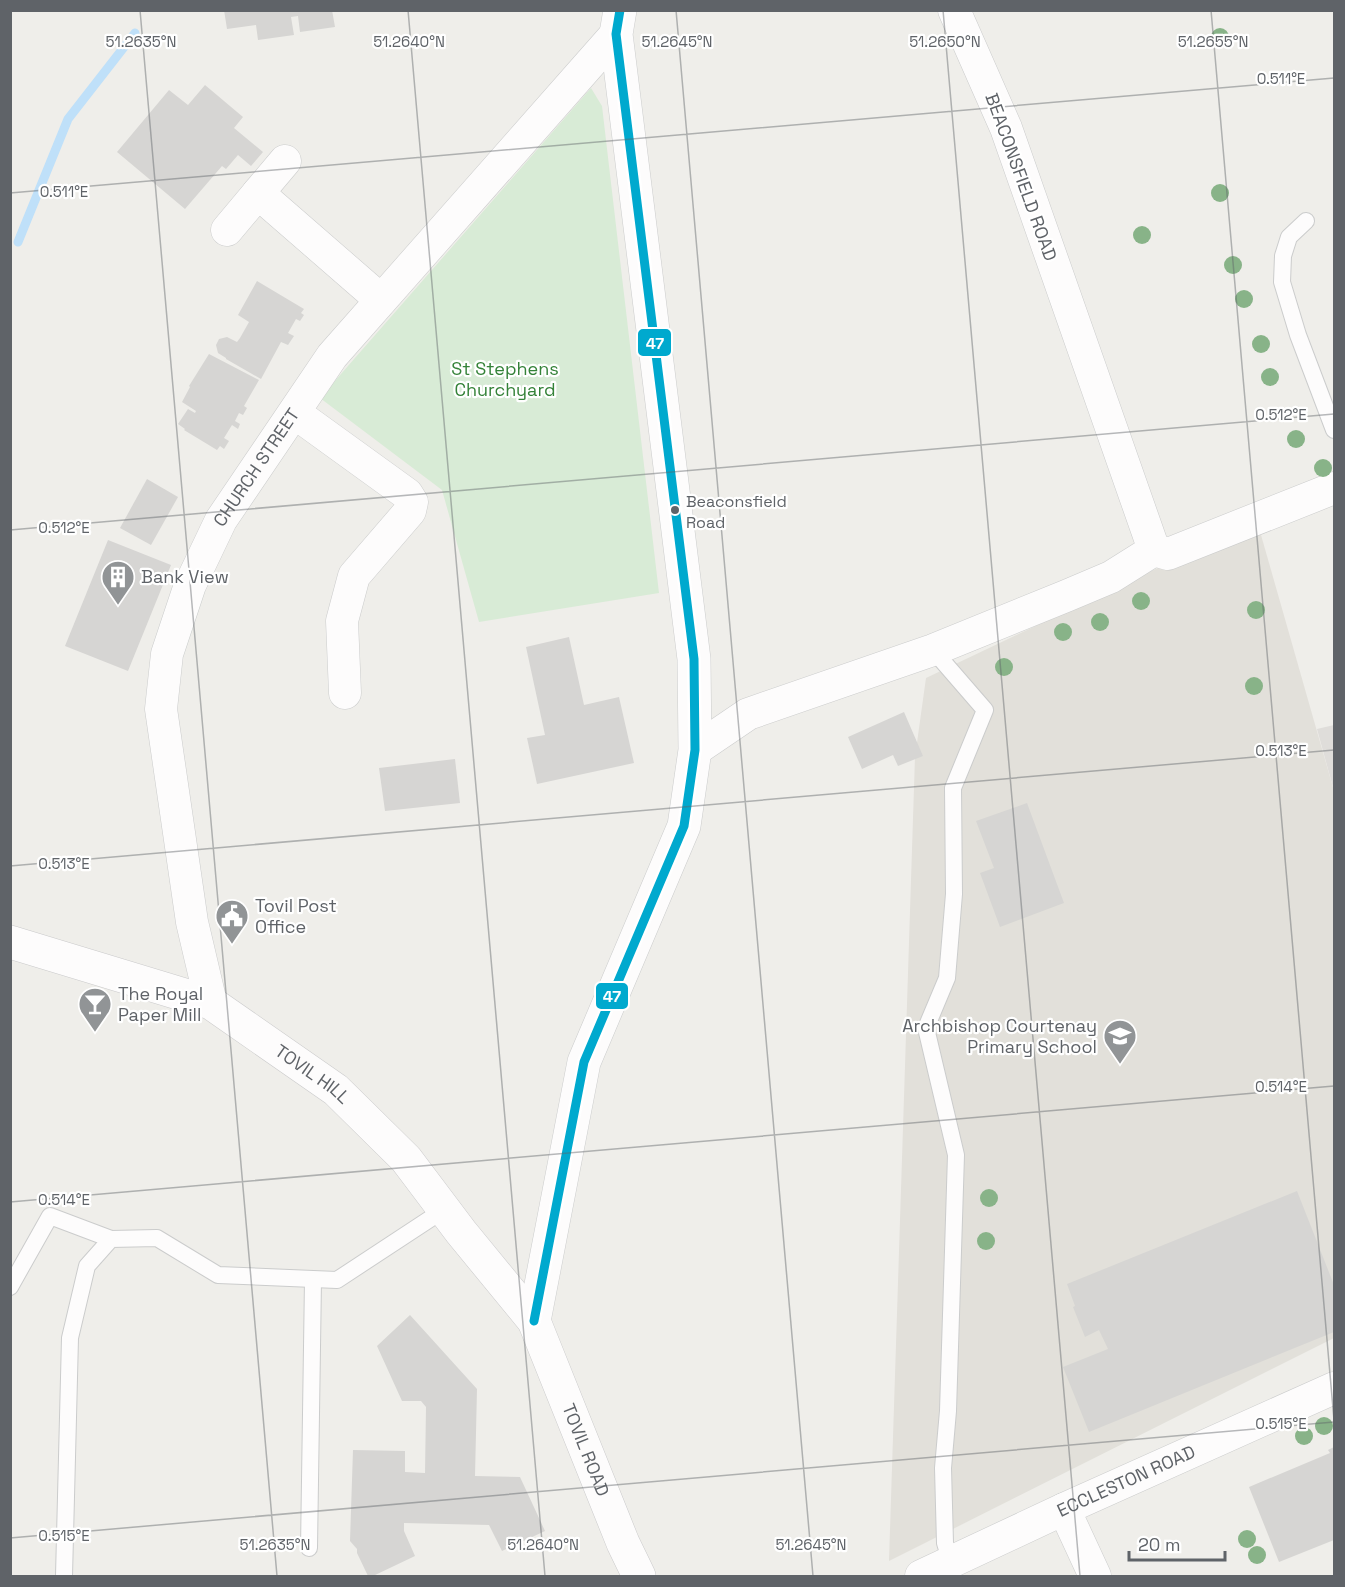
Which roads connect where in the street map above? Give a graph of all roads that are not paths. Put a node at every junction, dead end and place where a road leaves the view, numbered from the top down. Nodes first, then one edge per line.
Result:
1 (954, 10) edge
2 (618, 22) edge
3 (285, 161) dead end
4 (258, 193) junction
5 (1306, 221) dead end
6 (227, 230) dead end
7 (381, 300) junction
8 (295, 412) junction
9 (1335, 430) edge
10 (1335, 488) edge
11 (1154, 550) junction
12 (933, 650) junction
13 (345, 693) dead end
14 (695, 750) junction
15 (10, 942) edge
16 (211, 1003) junction
17 (445, 1209) junction
18 (111, 1239) junction
19 (312, 1280) junction
20 (10, 1287) edge
21 (534, 1321) junction
22 (1335, 1388) edge
23 (1064, 1509) junction
24 (309, 1548) dead end
25 (951, 1563) junction
26 (64, 1576) edge
27 (639, 1576) edge
28 (921, 1576) edge
29 (1095, 1576) edge

1 - 11 street, BEACONSFIELD ROAD
2 - 7 street, CHURCH STREET
2 - 14 street
3 - 4 street
4 - 6 street
4 - 7 street
5 - 9 lane
7 - 8 street, CHURCH STREET
8 - 13 street
8 - 16 street, CHURCH STREET
10 - 11 street
11 - 12 street
12 - 14 street
12 - 25 lane
14 - 21 street
15 - 16 street, TOVIL HILL
16 - 17 street, TOVIL HILL
17 - 19 lane
17 - 21 street, TOVIL HILL
18 - 19 lane
18 - 20 lane
18 - 26 lane
19 - 24 lane
21 - 27 street, TOVIL ROAD
22 - 23 street, ECCLESTON ROAD
23 - 25 street, ECCLESTON ROAD
23 - 29 street
25 - 28 street, ECCLESTON ROAD

